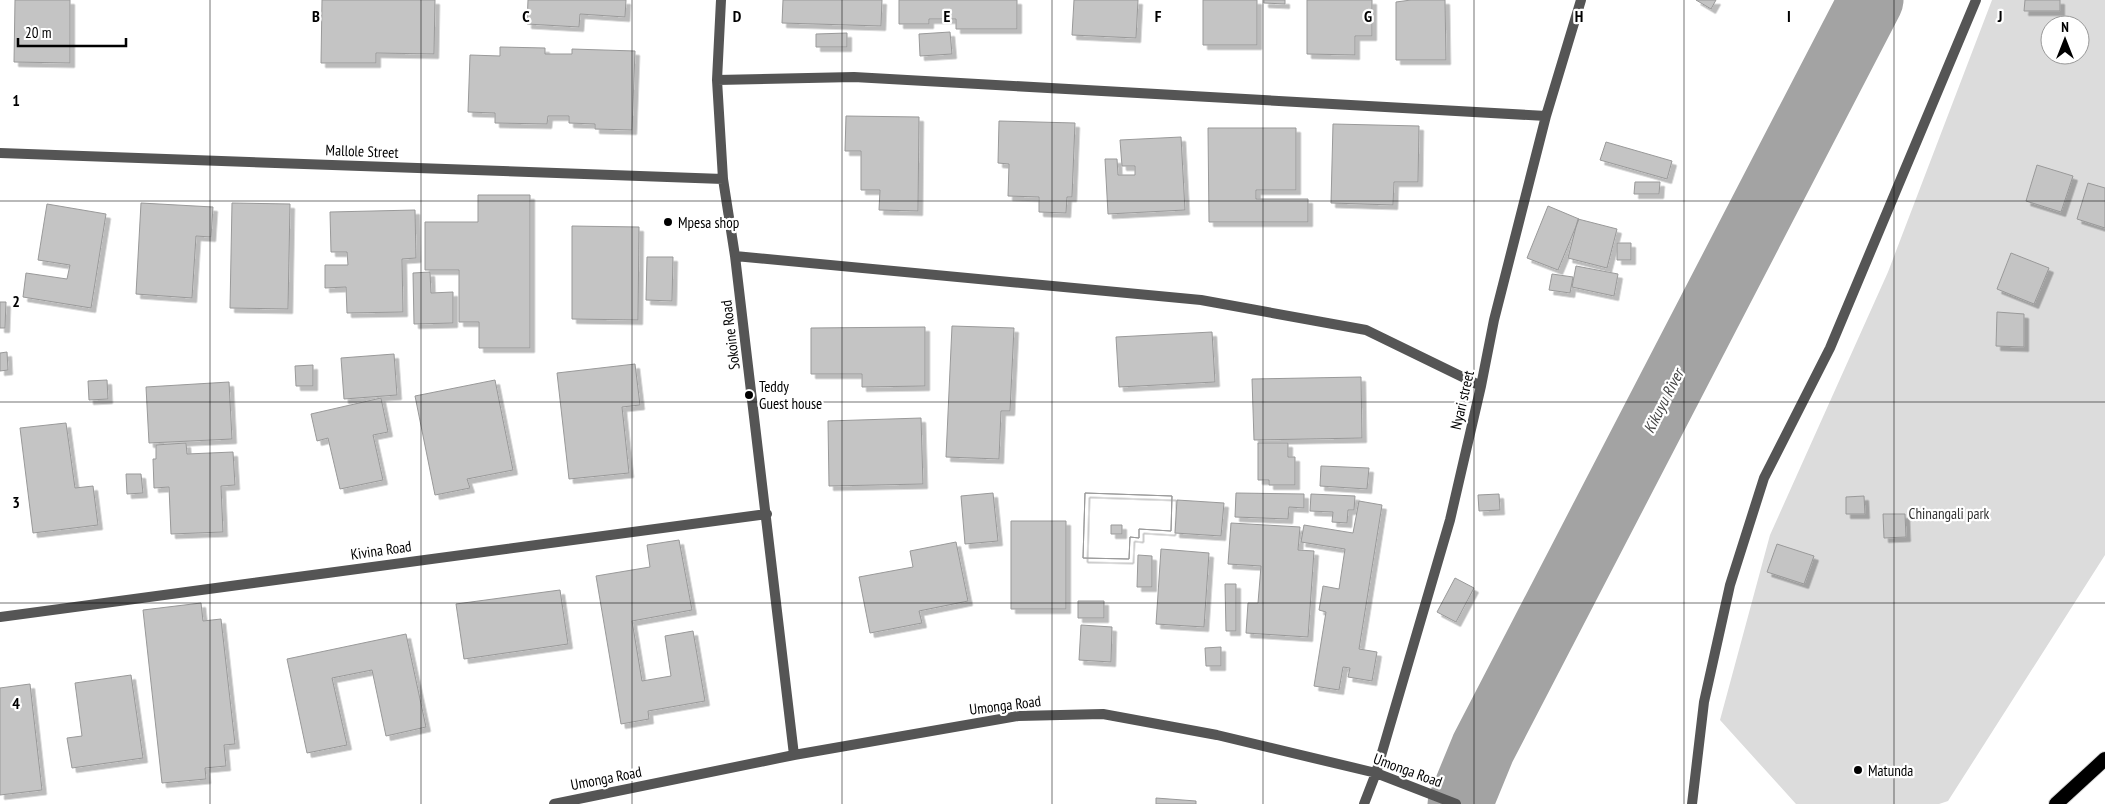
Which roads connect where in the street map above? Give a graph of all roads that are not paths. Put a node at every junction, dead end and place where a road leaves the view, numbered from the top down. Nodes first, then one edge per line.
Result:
1 (722, 0) edge
2 (1581, 0) edge
3 (1976, 0) edge
4 (717, 80) junction
5 (1546, 116) junction
6 (0, 154) edge
7 (723, 179) junction
8 (735, 256) junction
9 (1482, 386) junction
10 (767, 514) junction
11 (0, 617) edge
12 (794, 755) junction
13 (2105, 759) edge
14 (1376, 773) junction
15 (554, 804) edge
16 (1364, 804) edge
17 (1456, 804) edge
18 (1692, 804) edge
19 (2056, 804) edge

1 - 4 street, Sokoine Road
2 - 5 street, Nyari street
3 - 18 street
4 - 5 street
4 - 7 street, Sokoine Road
5 - 9 street, Nyari street
6 - 7 street, Mallole Street
7 - 8 street, Sokoine Road
8 - 9 street
8 - 10 street, Sokoine Road
9 - 14 street, Nyari street
10 - 11 street, Kivina Road
10 - 12 street, Sokoine Road
12 - 14 street, Umonga Road
12 - 15 street, Umonga Road
13 - 19 highway
14 - 16 street, Nyari street
14 - 17 street, Umonga Road

